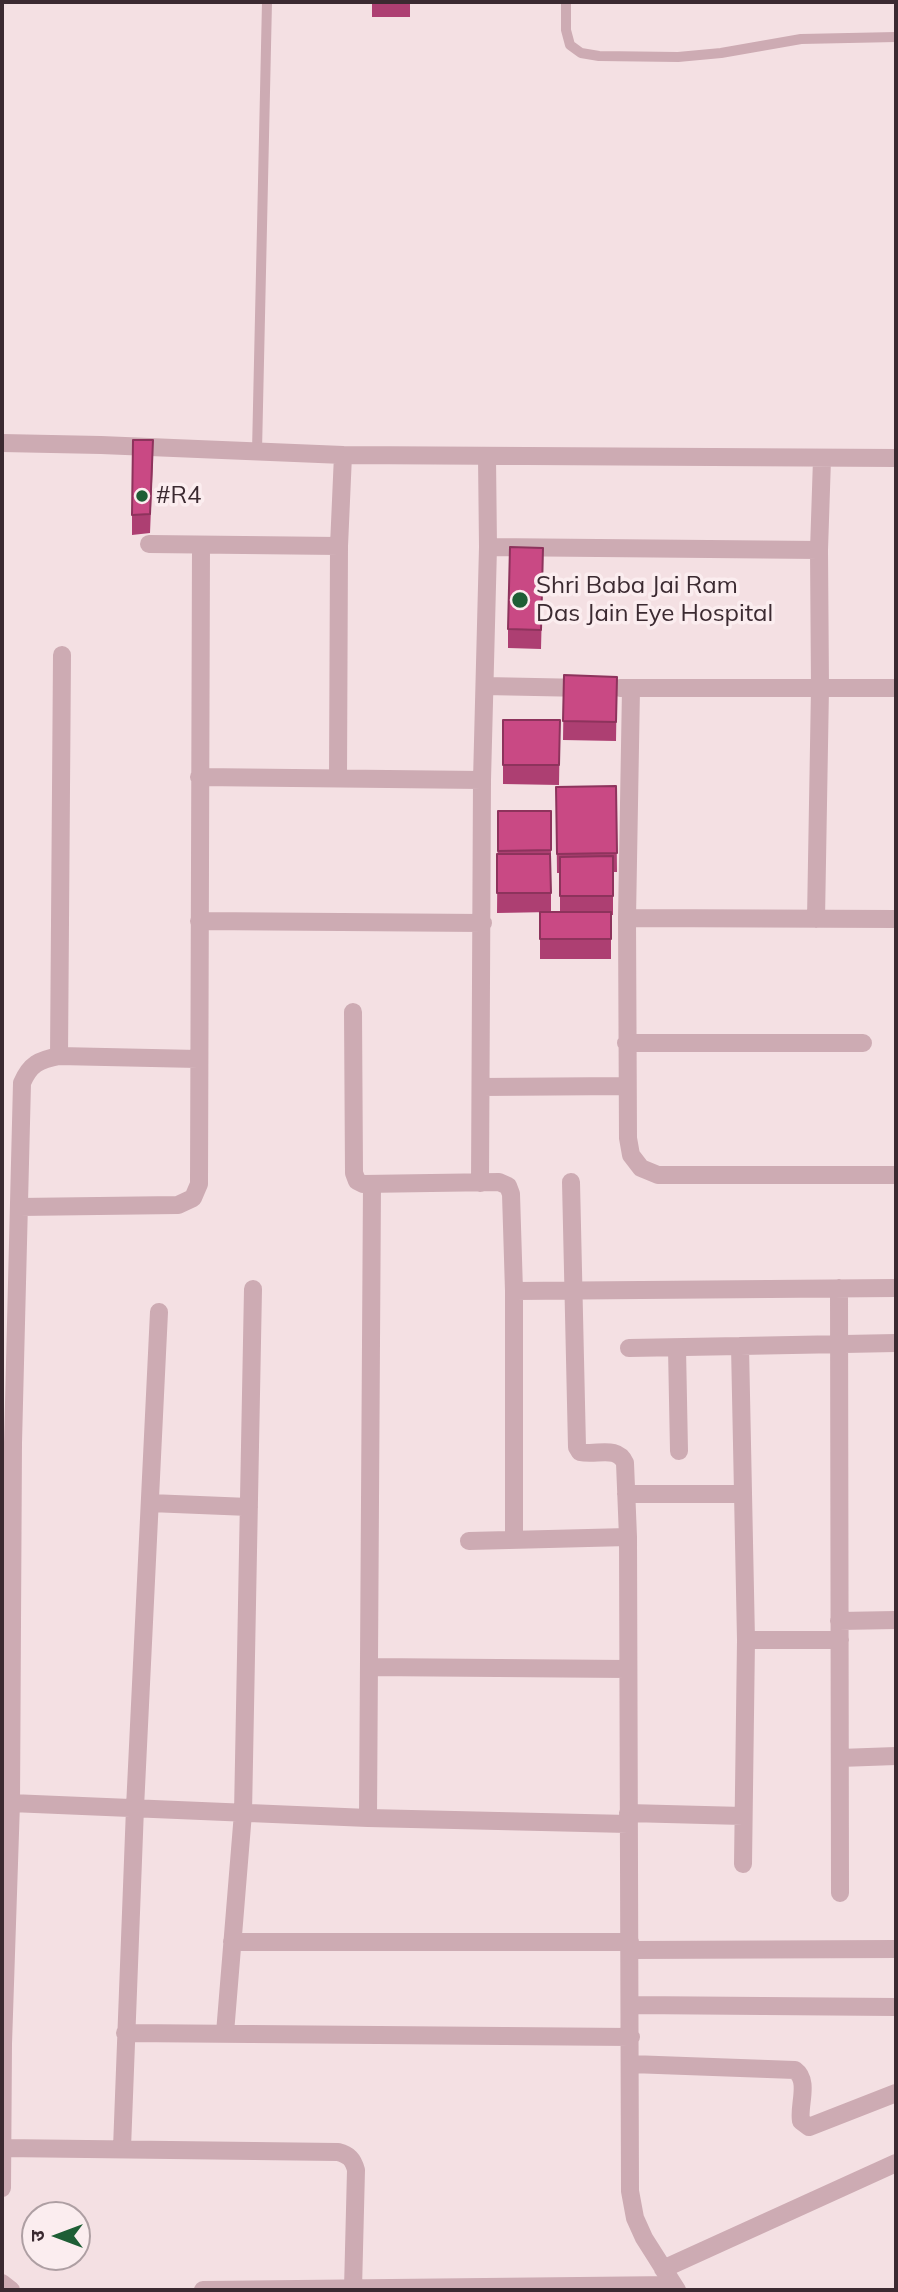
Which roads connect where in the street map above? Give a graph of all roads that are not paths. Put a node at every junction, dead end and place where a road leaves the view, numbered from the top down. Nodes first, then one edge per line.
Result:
1 (267, 2) edge
2 (566, 2) edge
3 (896, 37) edge
4 (2, 443) edge
5 (257, 451) junction
6 (342, 455) junction
7 (487, 457) junction
8 (896, 458) edge
9 (822, 459) junction
10 (149, 544) dead end
11 (201, 545) junction
12 (340, 546) junction
13 (488, 547) junction
14 (819, 550) junction
15 (62, 655) dead end
16 (485, 686) junction
17 (820, 688) junction
18 (896, 688) edge
19 (631, 689) junction
20 (200, 777) junction
21 (338, 779) junction
22 (482, 780) junction
23 (627, 918) junction
24 (816, 919) junction
25 (896, 919) edge
26 (199, 921) junction
27 (483, 923) junction
28 (353, 1012) dead end
29 (626, 1043) junction
30 (863, 1043) dead end
31 (59, 1056) junction
32 (198, 1059) junction
33 (627, 1086) junction
34 (481, 1087) junction
35 (896, 1175) edge
36 (571, 1182) dead end
37 (480, 1183) junction
38 (372, 1184) junction
39 (19, 1208) junction
40 (839, 1288) junction
41 (896, 1288) edge
42 (253, 1289) dead end
43 (573, 1289) junction
44 (514, 1290) junction
45 (159, 1312) dead end
46 (896, 1343) edge
47 (839, 1344) junction
48 (740, 1346) junction
49 (629, 1348) dead end
50 (677, 1348) junction
51 (7, 1448) edge
52 (680, 1451) dead end
53 (626, 1494) junction
54 (743, 1494) junction
55 (150, 1503) junction
56 (249, 1507) junction
57 (628, 1536) junction
58 (514, 1540) junction
59 (469, 1541) dead end
60 (896, 1620) edge
61 (839, 1621) junction
62 (746, 1640) junction
63 (840, 1640) junction
64 (369, 1667) junction
65 (627, 1668) junction
66 (6, 1678) edge
67 (896, 1756) edge
68 (840, 1758) junction
69 (11, 1803) junction
70 (135, 1808) junction
71 (243, 1813) junction
72 (743, 1816) junction
73 (368, 1818) junction
74 (628, 1819) junction
75 (743, 1864) dead end
76 (840, 1893) dead end
77 (232, 1942) junction
78 (630, 1946) junction
79 (896, 1950) edge
80 (631, 2005) junction
81 (896, 2007) edge
82 (125, 2033) junction
83 (225, 2033) junction
84 (631, 2036) junction
85 (2, 2044) edge
86 (631, 2064) junction
87 (896, 2092) edge
88 (3, 2148) edge
89 (122, 2148) junction
90 (896, 2163) edge
91 (2, 2188) edge
92 (671, 2281) edge
93 (2, 2283) edge
94 (353, 2289) edge
95 (11, 2290) edge
96 (203, 2290) edge

1 - 5 lane
2 - 3 lane
4 - 5 street
5 - 6 street
6 - 7 street
6 - 12 street
7 - 9 street
7 - 13 street
8 - 9 street
9 - 14 street
10 - 11 street
11 - 12 street
11 - 20 street
12 - 21 street
13 - 14 street
13 - 16 street
14 - 17 street
15 - 31 street
16 - 19 street
16 - 22 street
17 - 18 street
17 - 19 street
17 - 24 street
19 - 23 street
20 - 21 street
20 - 26 street
21 - 22 street
22 - 27 street
23 - 24 street
23 - 29 street
24 - 25 street
26 - 27 street
26 - 32 street
27 - 34 street
28 - 38 street
29 - 30 street
29 - 33 street
31 - 32 street
31 - 39 street
32 - 39 street
33 - 34 street
33 - 35 street
34 - 37 street
36 - 43 street
37 - 38 street
37 - 44 street
38 - 64 street
39 - 51 street
40 - 41 street
40 - 43 street
40 - 47 street
42 - 56 street
43 - 44 street
43 - 53 street
44 - 58 street
45 - 55 street
46 - 47 street
47 - 48 street
47 - 61 street
48 - 50 street
48 - 54 street
49 - 50 street
50 - 52 street
51 - 66 street
53 - 54 street
53 - 57 street
54 - 62 street
55 - 56 street
55 - 70 street
56 - 71 street
57 - 58 street
57 - 65 street
58 - 59 street
60 - 61 street
61 - 63 street
62 - 63 street
62 - 72 street
63 - 68 street
64 - 65 street
64 - 73 street
65 - 74 street
66 - 69 street
67 - 68 street
68 - 76 street
69 - 70 street
69 - 85 street
70 - 71 street
70 - 82 street
71 - 73 street
71 - 77 street
72 - 74 street
72 - 75 street
73 - 74 street
74 - 78 street
77 - 78 street
77 - 83 street
78 - 79 street
78 - 80 street
80 - 81 street
80 - 84 street
82 - 83 street
82 - 89 street
83 - 84 street
84 - 86 street
85 - 88 street
86 - 87 street
86 - 92 street
88 - 89 street
88 - 91 street
89 - 94 street
90 - 92 street
92 - 94 street
93 - 95 street
94 - 96 street

